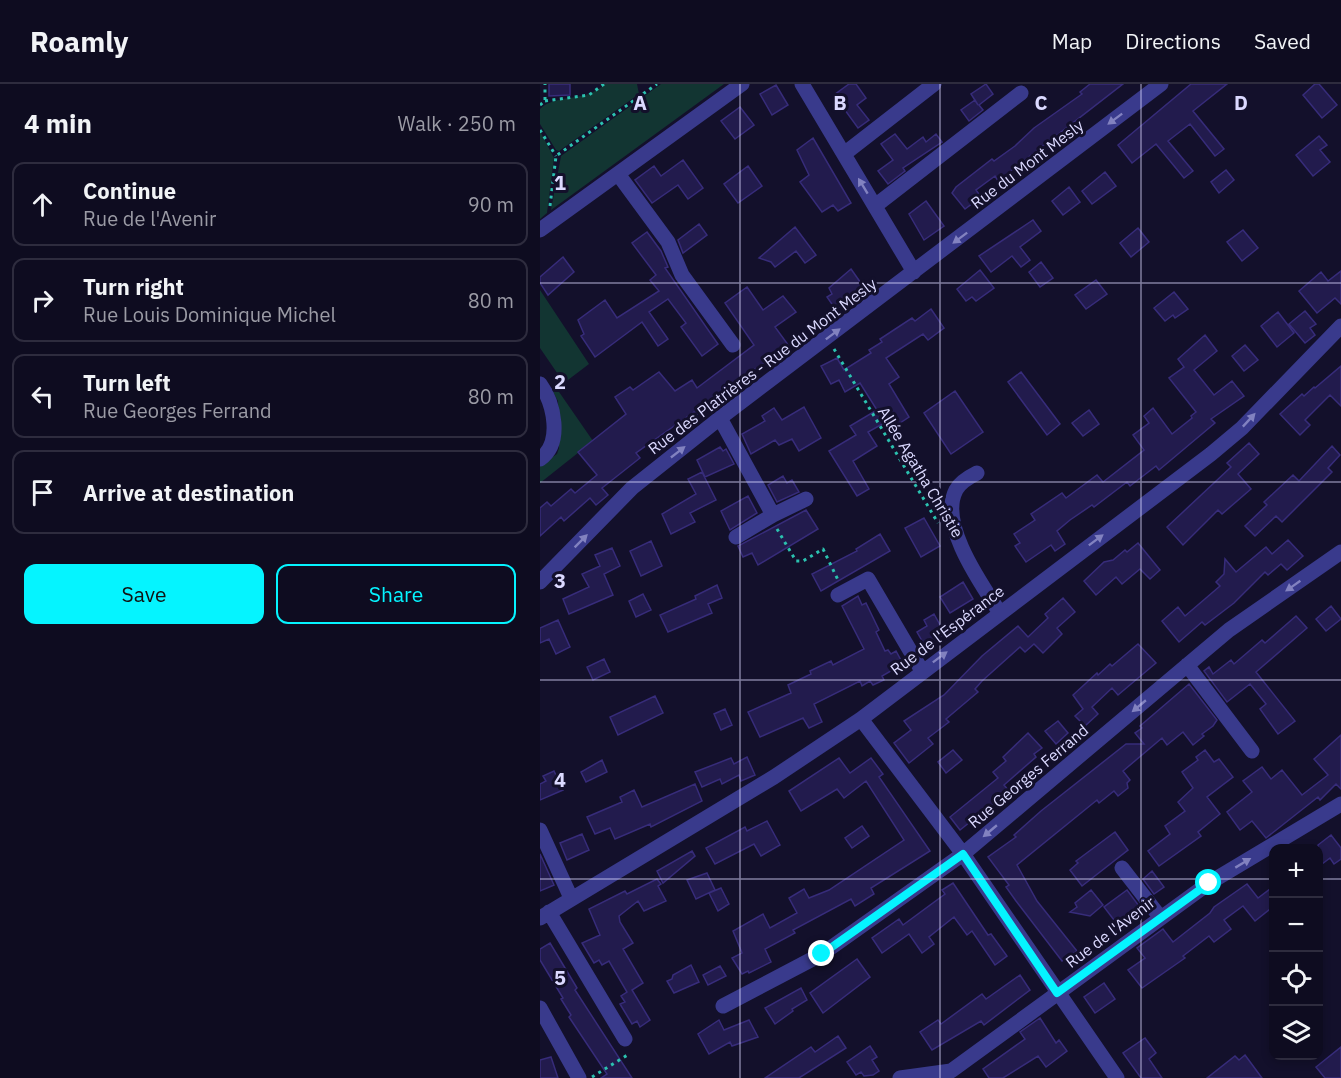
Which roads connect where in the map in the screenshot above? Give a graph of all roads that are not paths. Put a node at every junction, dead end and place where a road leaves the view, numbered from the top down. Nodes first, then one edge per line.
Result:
1 (742, 84) edge
2 (802, 84) edge
3 (934, 84) edge
4 (1161, 84) edge
5 (1021, 93) dead end
6 (844, 154) junction
7 (618, 174) junction
8 (875, 206) junction
9 (540, 230) edge
10 (914, 272) junction
11 (1341, 326) edge
12 (734, 345) dead end
13 (540, 384) edge
14 (720, 418) junction
15 (540, 459) edge
16 (977, 473) dead end
17 (806, 499) dead end
18 (772, 516) junction
19 (736, 537) dead end
20 (1341, 552) edge
21 (540, 582) edge
22 (841, 594) road end
23 (1000, 613) junction
24 (1187, 665) junction
25 (922, 671) junction
26 (861, 719) junction
27 (1252, 751) dead end
28 (1341, 804) edge
29 (540, 830) edge
30 (963, 854) junction
31 (1122, 868) dead end
32 (571, 898) junction
33 (544, 915) edge
34 (1160, 917) junction
35 (1057, 993) junction
36 (723, 1006) dead end
37 (540, 1008) edge
38 (625, 1039) road end
39 (579, 1078) edge
40 (900, 1078) edge
41 (1117, 1078) edge

1 - 7 street
2 - 6 street
3 - 6 street
4 -> 10 street, Rue du Mont Mesly
5 - 8 street
8 -> 6 street
7 - 9 street
7 - 12 street
8 - 10 street
14 -> 10 street, Rue des Platrières - Rue du Mont Mesly
23 -> 11 street, Rue de l'Espérance
13 - 15 street
14 - 18 street
21 -> 14 street, Rue des Platrières - Rue du Mont Mesly
16 - 23 street
17 - 18 street
18 - 19 street
20 -> 24 street, Rue Georges Ferrand
22 - 25 street
25 -> 23 street, Rue de l'Espérance
24 - 27 street
24 -> 30 street, Rue Georges Ferrand
25 - 26 street, Rue de l'Espérance
26 - 30 street
26 - 32 street, Rue de l'Espérance
34 -> 28 street, Rue de l'Avenir
29 - 32 street
30 - 35 street
30 - 36 street, Rue Georges Ferrand
31 - 34 street
32 - 33 street, Rue de l'Espérance
33 - 38 street
34 - 35 street, Rue de l'Avenir
35 - 40 street, Rue de l'Avenir
35 - 41 street
37 - 39 street

